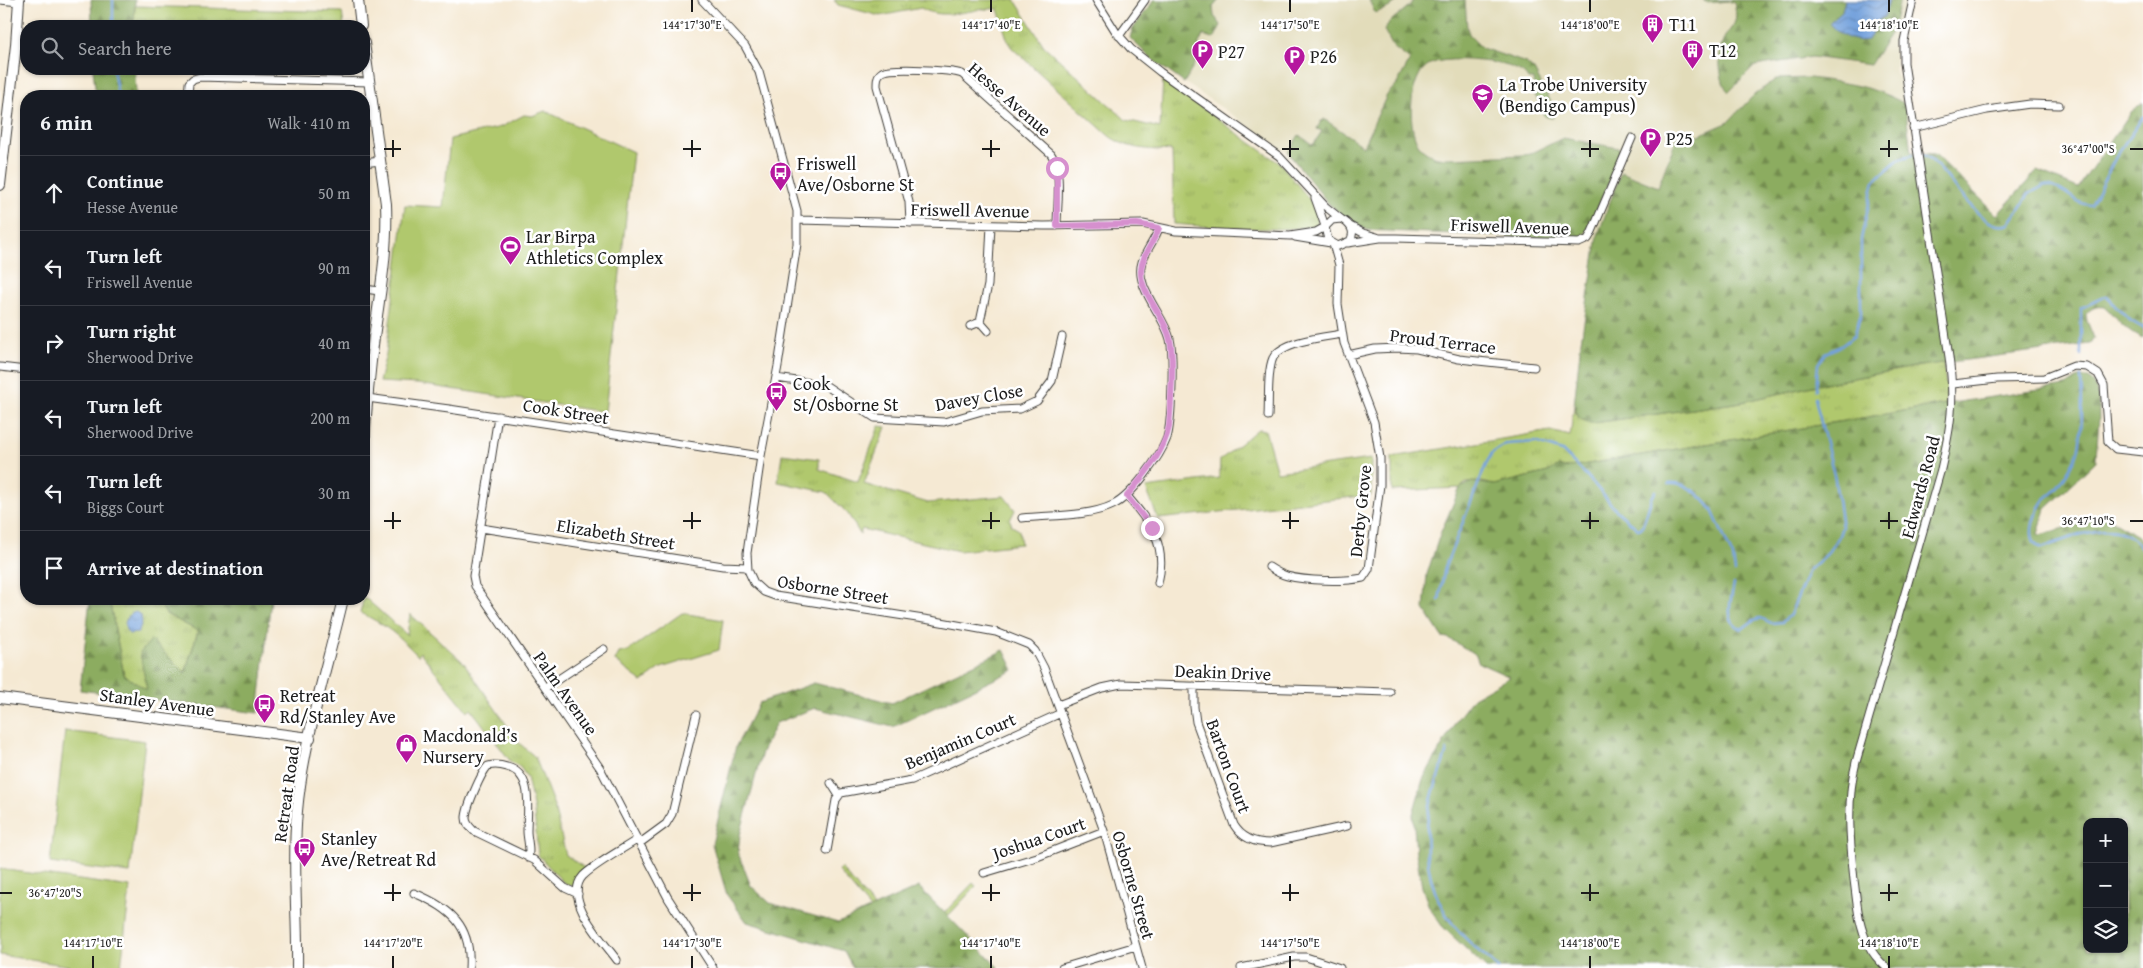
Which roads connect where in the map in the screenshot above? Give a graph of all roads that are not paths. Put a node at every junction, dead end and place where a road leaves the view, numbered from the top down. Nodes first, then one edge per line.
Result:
1 (0, 0) edge
2 (358, 0) edge
3 (702, 0) edge
4 (1096, 0) edge
5 (1145, 0) edge
6 (1913, 0) edge
7 (19, 1) edge
8 (360, 20) edge
9 (20, 23) edge
10 (1119, 36) junction
11 (20, 52) edge
12 (368, 75) edge
13 (369, 82) junction
14 (188, 90) edge
15 (2059, 105) dead end
16 (1913, 128) junction
17 (1632, 138) dead end
18 (380, 161) junction
19 (370, 162) edge
20 (0, 185) edge
21 (1313, 193) junction
22 (1341, 219) junction
23 (798, 220) junction
24 (910, 223) junction
25 (991, 225) junction
26 (1057, 226) junction
27 (1325, 226) junction
28 (1350, 226) junction
29 (1159, 228) junction
30 (1290, 236) junction
31 (1380, 238) junction
32 (1332, 244) junction
33 (1347, 244) junction
34 (1339, 265) junction
35 (370, 290) edge
36 (380, 291) junction
37 (980, 322) junction
38 (970, 326) dead end
39 (988, 331) dead end
40 (1342, 334) junction
41 (1062, 337) dead end
42 (1348, 355) junction
43 (0, 367) edge
44 (1534, 367) dead end
45 (20, 369) edge
46 (370, 373) edge
47 (776, 378) junction
48 (1952, 384) junction
49 (370, 398) edge
50 (498, 416) junction
51 (1268, 416) dead end
52 (2143, 452) edge
53 (761, 456) junction
54 (1127, 496) junction
55 (1022, 518) dead end
56 (481, 528) junction
57 (747, 567) junction
58 (1269, 567) dead end
59 (1158, 583) dead end
60 (342, 605) edge
61 (604, 649) dead end
62 (1194, 686) junction
63 (544, 688) junction
64 (1390, 692) dead end
65 (0, 698) edge
66 (1058, 705) junction
67 (1061, 713) junction
68 (696, 715) dead end
69 (310, 738) junction
70 (831, 782) dead end
71 (838, 794) junction
72 (1347, 826) dead end
73 (1104, 831) junction
74 (639, 841) junction
75 (826, 851) dead end
76 (528, 858) junction
77 (984, 873) dead end
78 (414, 893) dead end
79 (578, 894) junction
80 (1136, 946) junction
81 (618, 960) dead end
82 (297, 968) edge
83 (468, 968) edge
84 (713, 968) edge
85 (1062, 968) edge
86 (1142, 968) edge
87 (1242, 968) edge
88 (1340, 968) edge
89 (1887, 968) edge

1 - 7 street
2 - 8 street
3 - 23 street
4 - 10 street
5 - 10 street
6 - 16 street, Edwards Road
7 - 9 street
10 - 21 street
11 - 20 street
12 - 13 street
13 - 14 street
13 - 18 street
15 - 16 street
16 - 48 street, Edwards Road
17 - 31 street, Friswell Avenue
18 - 19 street
18 - 36 street
21 - 22 street
21 - 27 street
22 - 27 street
22 - 28 street
23 - 24 street, Friswell Avenue
23 - 47 street
24 - 25 street, Friswell Avenue
24 - 26 street, Hesse Avenue
25 - 26 street, Friswell Avenue
25 - 37 street
26 - 29 street, Friswell Avenue
27 - 30 street, Friswell Avenue
27 - 32 street
28 - 31 street, Friswell Avenue
28 - 33 street
29 - 30 street, Friswell Avenue
29 - 54 street
30 - 32 street, Friswell Avenue
31 - 33 street, Friswell Avenue
32 - 33 street
32 - 34 street, Derby Grove
33 - 34 street, Derby Grove
34 - 40 street, Derby Grove
35 - 36 street
36 - 46 street
37 - 38 street
37 - 39 street
40 - 42 street, Derby Grove
40 - 51 street
41 - 47 street, Davey Close
42 - 44 street, Proud Terrace
42 - 58 street, Derby Grove
43 - 45 street
47 - 53 street
48 - 52 street
48 - 89 street, Edwards Road
49 - 50 street, Cook Street
50 - 53 street, Cook Street
50 - 56 street, Palm Avenue
53 - 57 street
54 - 55 street
54 - 59 street
56 - 57 street, Elizabeth Street
56 - 63 street, Palm Avenue
57 - 66 street, Osborne Street
60 - 69 street, Retreat Road
61 - 63 street
62 - 64 street, Deakin Drive
62 - 66 street, Deakin Drive
62 - 72 street, Barton Court
63 - 74 street, Palm Avenue
65 - 69 street, Stanley Avenue
66 - 67 street, Osborne Street
67 - 71 street, Benjamin Court
67 - 73 street, Osborne Street
68 - 74 street
69 - 82 street, Retreat Road
70 - 71 street
71 - 75 street
73 - 77 street, Joshua Court
73 - 80 street, Osborne Street
74 - 79 street
74 - 84 street, Palm Avenue
76 - 76 street
76 - 79 street
78 - 83 street
79 - 81 street
80 - 85 street
80 - 86 street, Osborne Street
87 - 88 street

